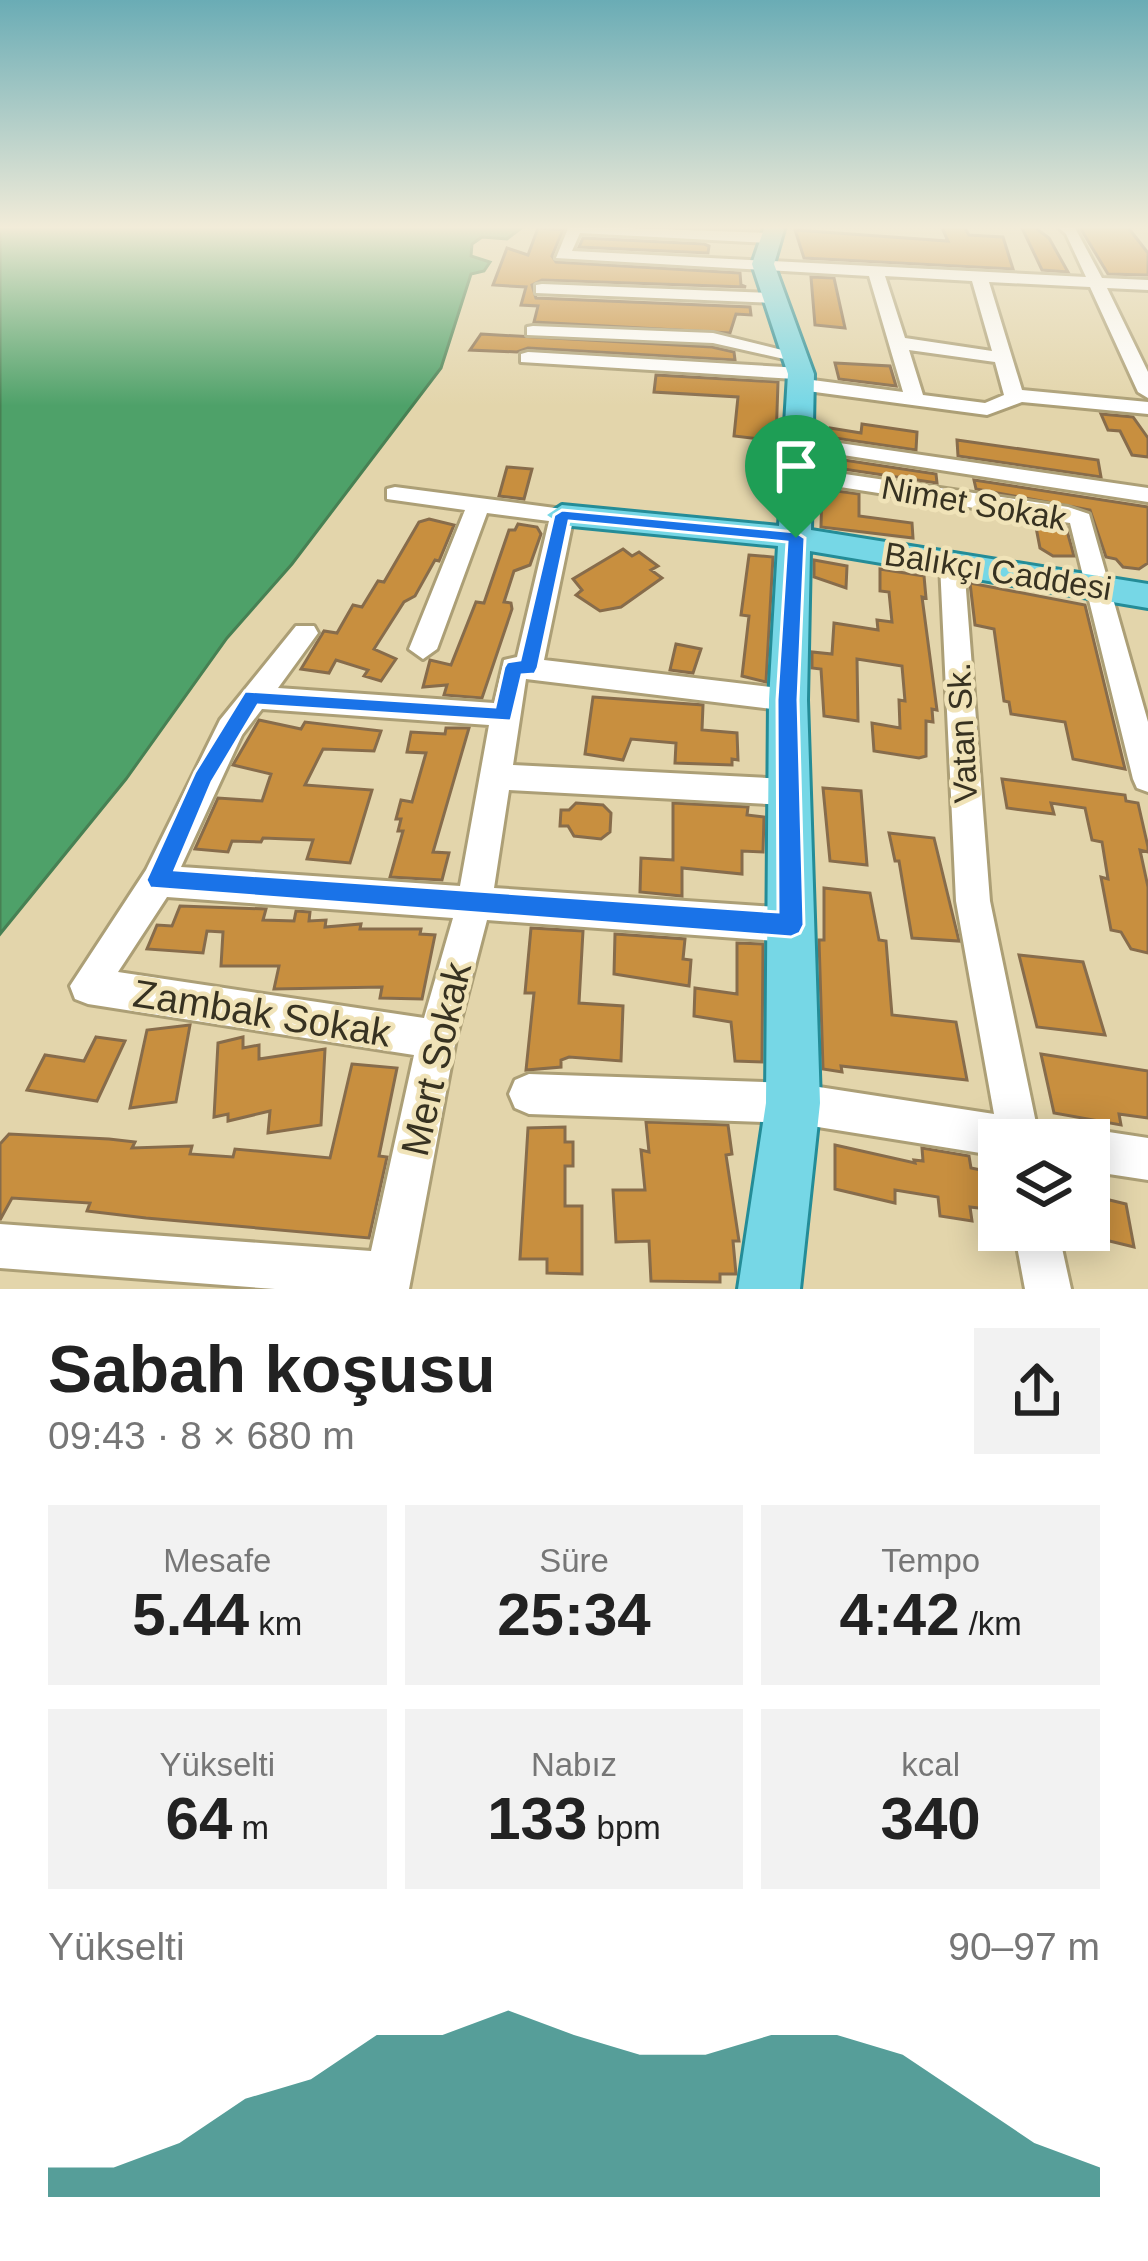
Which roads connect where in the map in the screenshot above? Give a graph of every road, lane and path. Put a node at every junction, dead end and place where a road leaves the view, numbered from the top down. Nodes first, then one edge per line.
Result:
1 (772, 286) edge
2 (880, 286) edge
3 (982, 286) edge
4 (1097, 286) edge
5 (542, 289) dead end
6 (773, 298) junction
7 (533, 331) dead end
8 (899, 343) junction
9 (1000, 349) junction
10 (528, 358) dead end
11 (799, 372) junction
12 (1148, 392) edge
13 (1014, 395) junction
14 (916, 400) junction
15 (1148, 408) edge
16 (798, 443) junction
17 (797, 475) junction
18 (395, 494) dead end
19 (1148, 495) edge
20 (478, 506) junction
21 (562, 515) junction
22 (796, 538) junction
23 (952, 564) junction
24 (1101, 588) junction
25 (1148, 596) edge
26 (304, 633) dead end
27 (423, 649) dead end
28 (528, 668) junction
29 (252, 697) junction
30 (788, 700) junction
31 (503, 716) junction
32 (498, 777) junction
33 (1148, 778) edge
34 (787, 793) junction
35 (158, 880) junction
36 (474, 904) junction
37 (791, 925) junction
38 (437, 1039) junction
39 (529, 1094) dead end
40 (793, 1102) junction
41 (1018, 1119) edge
42 (978, 1133) edge
43 (1110, 1153) edge
44 (1148, 1159) edge
45 (0, 1246) edge
46 (1040, 1251) edge
47 (388, 1282) edge
48 (769, 1289) edge
49 (1048, 1289) edge

1 - 6 main road
2 - 8 street
3 - 9 street
4 - 12 street
5 - 6 street
6 - 11 main road
7 - 11 street
8 - 9 street
8 - 14 street
9 - 13 street
10 - 11 street
11 - 14 street
11 - 16 main road
13 - 14 street
13 - 15 street
16 - 17 main road
16 - 19 street
17 - 22 main road
17 - 24 street, Nimet Sokak
18 - 20 street
20 - 21 street
20 - 27 street
21 - 22 main road, Balıkçı Caddesi
21 - 28 street, Mert Sokak
22 - 23 main road, Balıkçı Caddesi
22 - 30 main road
23 - 24 main road, Balıkçı Caddesi
23 - 41 street, Vatan Sk.
24 - 25 main road, Balıkçı Caddesi
24 - 33 street
26 - 29 street
28 - 30 street
28 - 31 street, Mert Sokak
29 - 31 street
29 - 35 street
30 - 34 main road
31 - 32 street, Mert Sokak
32 - 34 street
32 - 36 street, Mert Sokak
34 - 37 main road
35 - 36 street
35 - 38 street, Zambak Sokak
36 - 37 street
36 - 38 street, Mert Sokak
37 - 40 main road
38 - 47 street, Mert Sokak
39 - 40 street
40 - 42 street
40 - 48 main road
43 - 44 street
45 - 47 street
46 - 49 street

